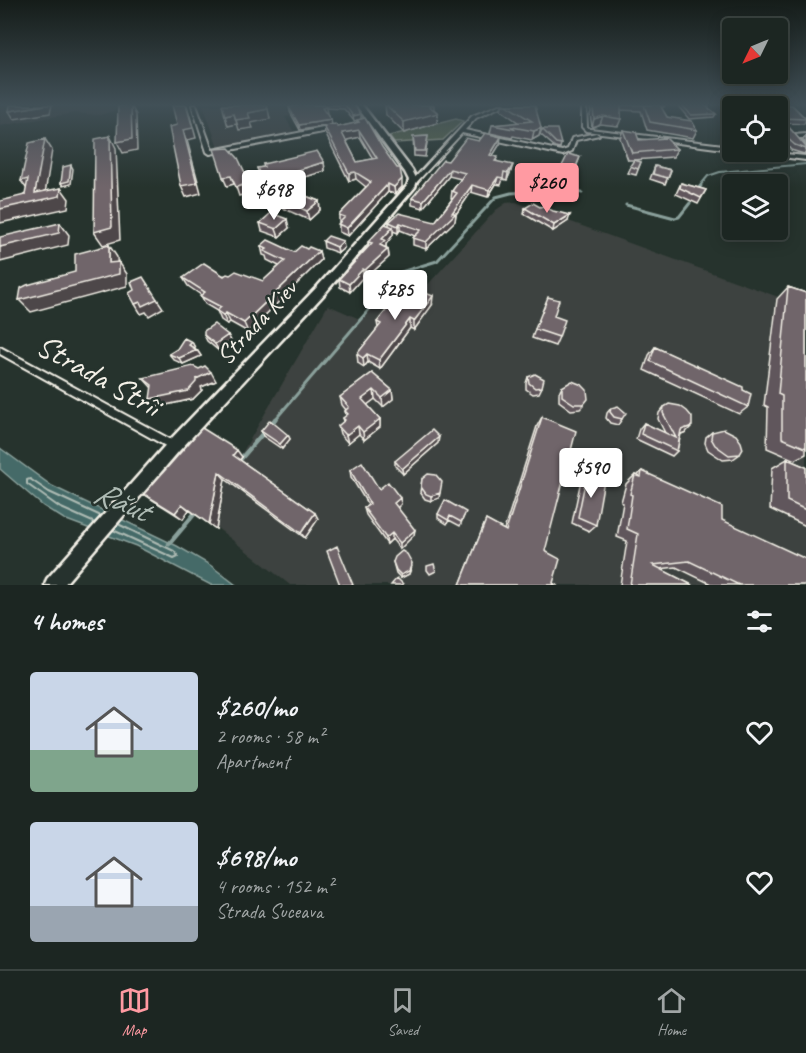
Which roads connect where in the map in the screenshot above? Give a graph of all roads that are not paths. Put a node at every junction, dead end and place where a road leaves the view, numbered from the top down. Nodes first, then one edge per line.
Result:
1 (203, 132) edge
2 (313, 132) edge
3 (379, 132) edge
4 (460, 132) edge
5 (467, 132) edge
6 (598, 132) edge
7 (604, 134) junction
8 (806, 136) edge
9 (722, 147) edge
10 (806, 150) edge
11 (788, 156) edge
12 (806, 158) edge
13 (412, 184) junction
14 (0, 350) edge
15 (174, 446) junction
16 (53, 585) edge

1 - 2 street
3 - 13 main road
4 - 13 street, Strada Kiev
5 - 7 street
6 - 7 street
7 - 9 street
8 - 10 street
11 - 12 street
13 - 15 main road, Strada Kiev
14 - 15 street, Strada Strîi
15 - 16 main road, Strada Kiev

